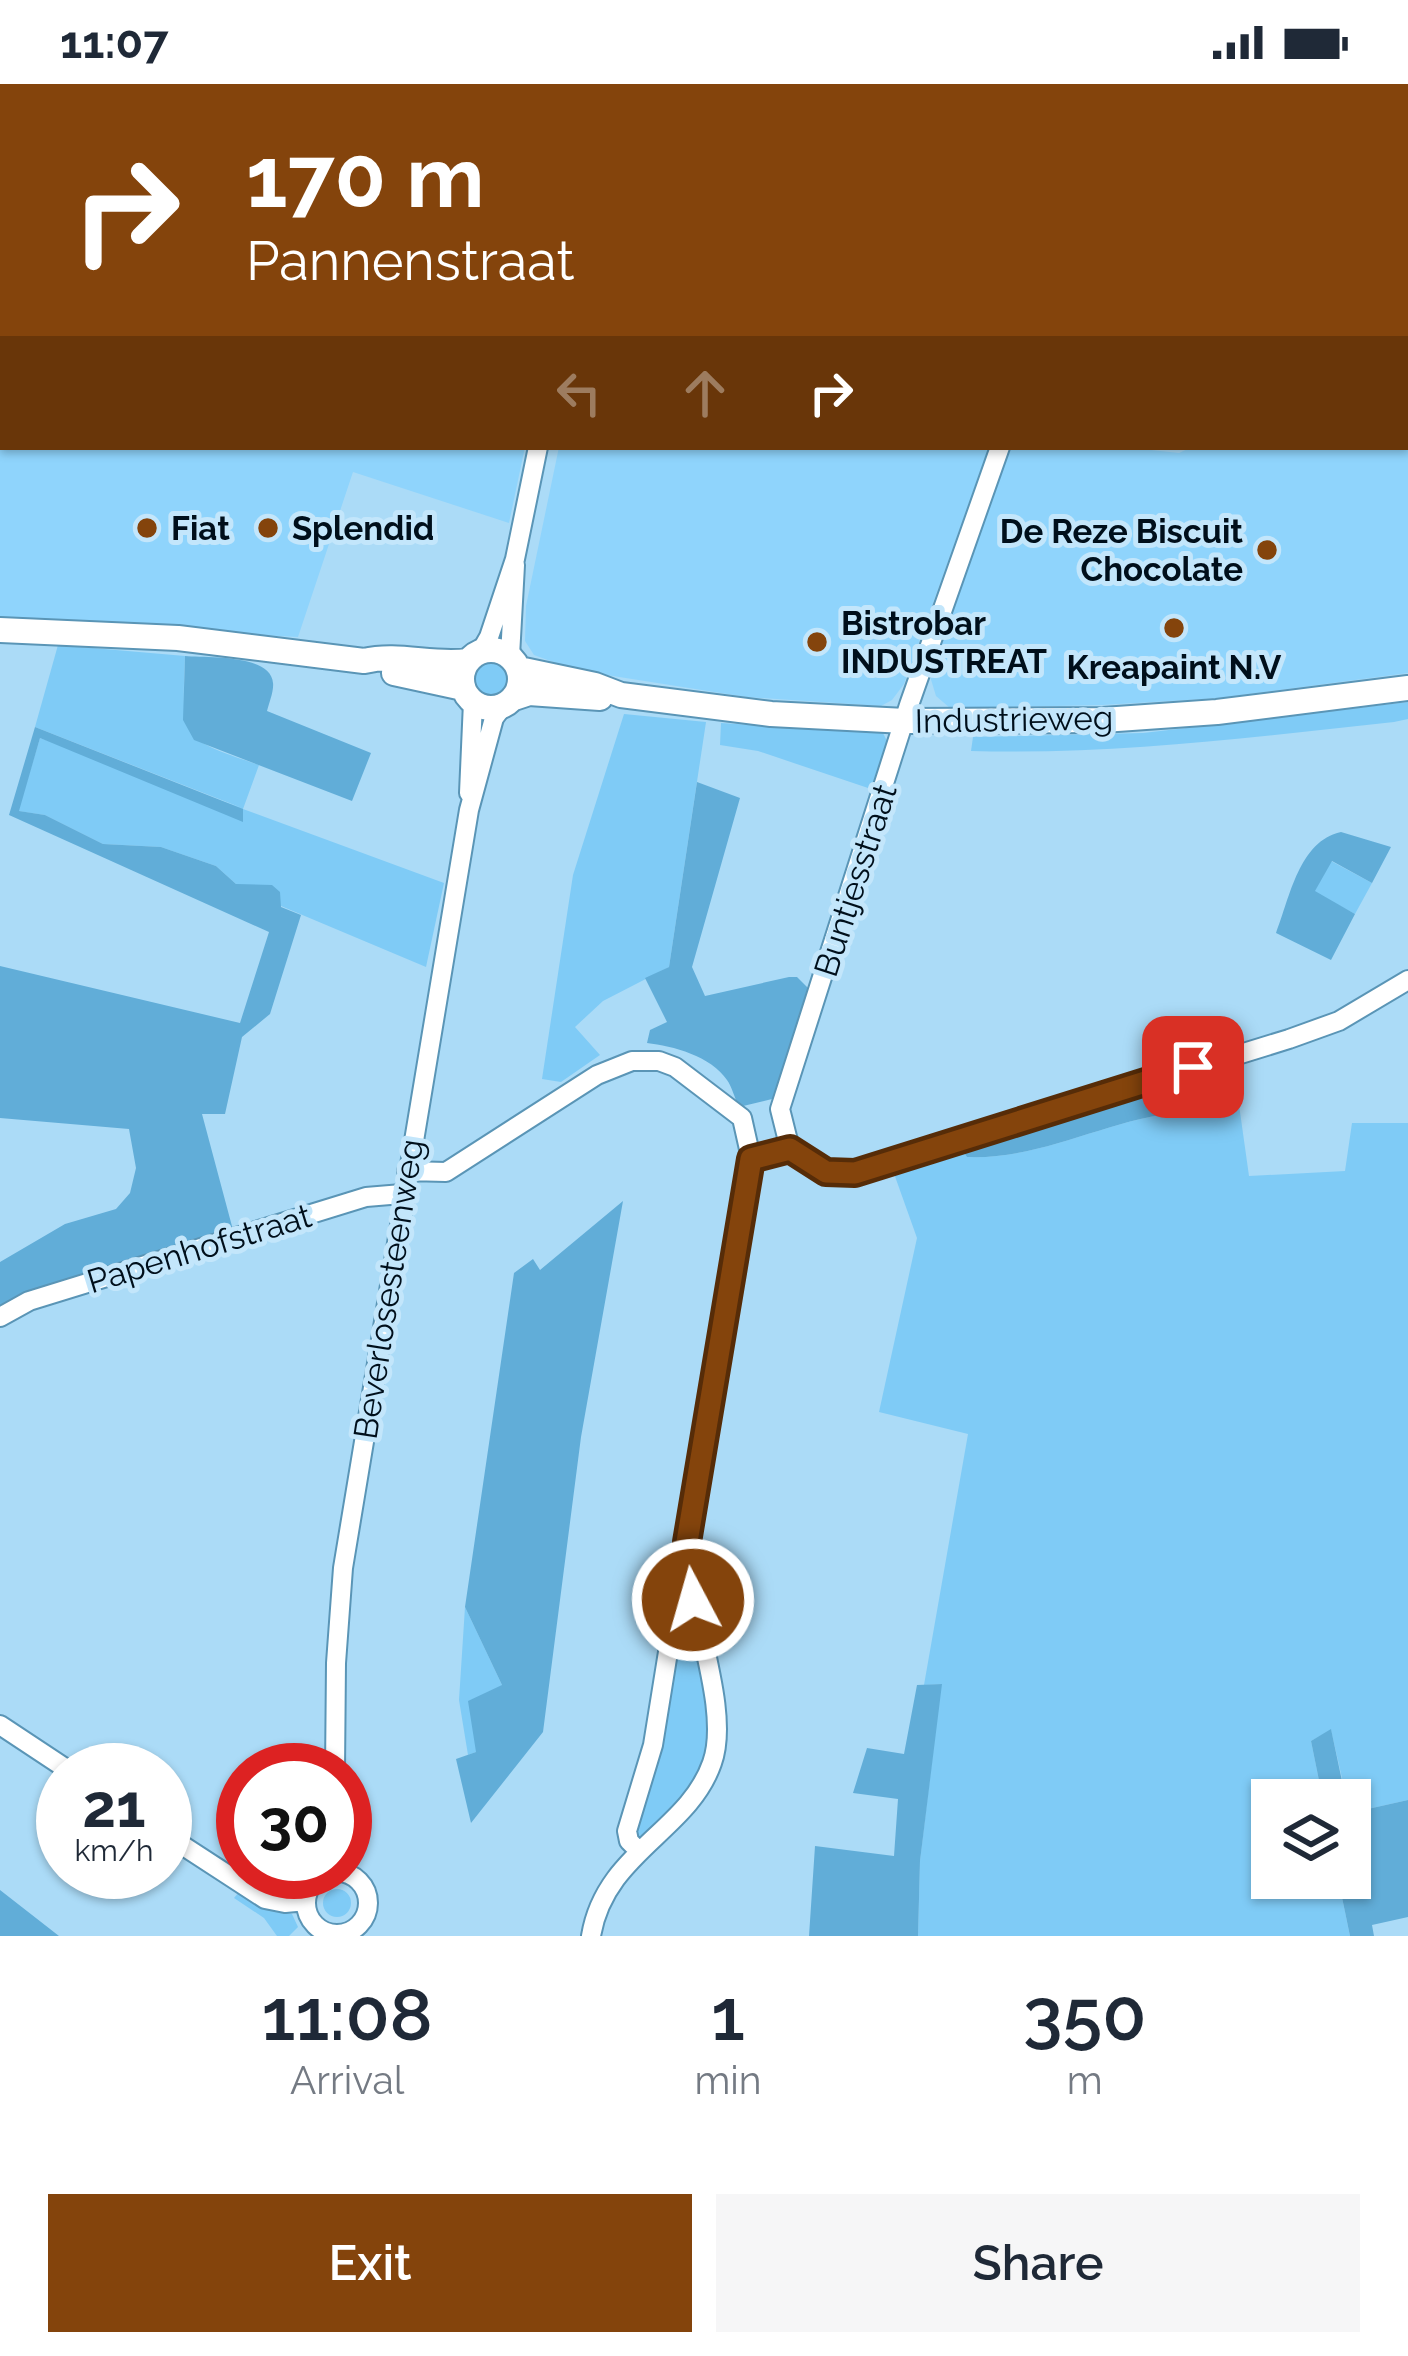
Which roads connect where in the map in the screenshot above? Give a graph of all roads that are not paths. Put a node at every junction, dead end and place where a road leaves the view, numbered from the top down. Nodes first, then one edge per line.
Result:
1 (537, 450) edge
2 (999, 450) edge
3 (514, 559) junction
4 (0, 630) edge
5 (474, 656) junction
6 (364, 661) junction
7 (514, 662) junction
8 (1408, 688) edge
9 (468, 695) junction
10 (621, 695) junction
11 (508, 702) junction
12 (905, 721) junction
13 (469, 810) junction
14 (1408, 980) edge
15 (781, 1109) junction
16 (742, 1118) junction
17 (790, 1149) junction
18 (751, 1159) junction
19 (407, 1171) junction
20 (402, 1194) junction
21 (0, 1318) edge
22 (699, 1631) junction
23 (0, 1725) edge
24 (336, 1743) edge
25 (36, 1749) edge
26 (639, 1851) junction
27 (192, 1852) edge
28 (306, 1901) junction
29 (308, 1930) edge
30 (361, 1932) edge
31 (591, 1936) edge

1 - 3 street
2 - 12 street, Buntjesstraat
3 - 5 street
3 - 7 street
4 - 6 main road, Industrieweg
5 - 6 main road, Industrieweg
5 - 7 main road, Industrieweg
5 - 9 main road
6 - 9 main road, Industrieweg
7 - 10 main road, Industrieweg
7 - 11 main road
8 - 12 main road, Industrieweg
9 - 11 main road, Industrieweg
9 - 13 street, Beverlosesteenweg
10 - 11 main road, Industrieweg
10 - 12 main road, Industrieweg
11 - 13 street, Beverlosesteenweg
12 - 15 street, Buntjesstraat
13 - 19 street, Beverlosesteenweg
14 - 17 street
15 - 16 street
15 - 17 street
16 - 18 street
16 - 19 street
17 - 18 street
18 - 22 street
19 - 20 street, Beverlosesteenweg
20 - 21 street, Papenhofstraat
20 - 24 street, Beverlosesteenweg
22 - 26 street
22 - 26 street
23 - 25 street
26 - 31 street
27 - 28 street
28 - 29 street
28 - 30 street
29 - 30 street

